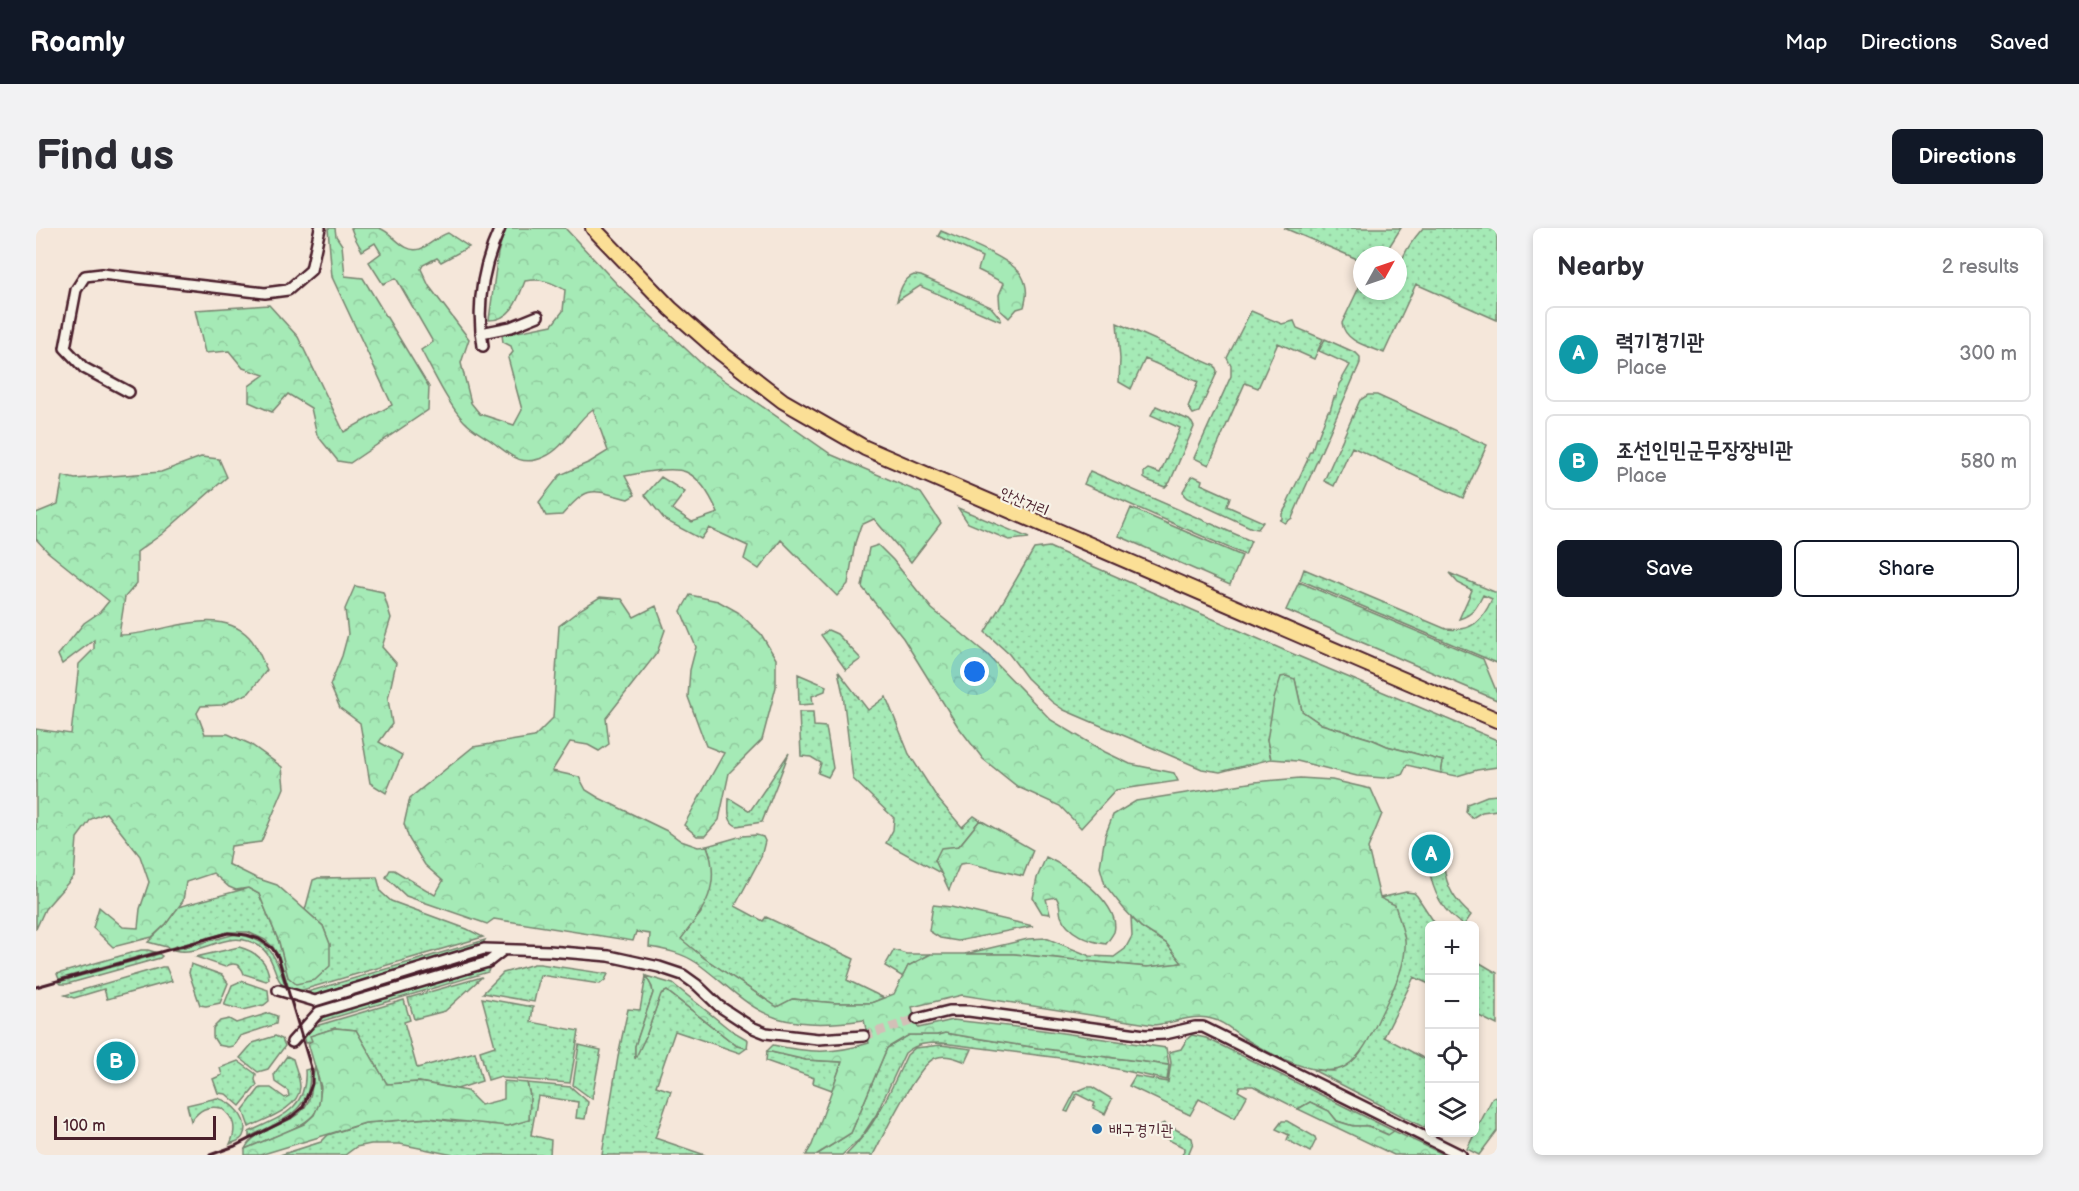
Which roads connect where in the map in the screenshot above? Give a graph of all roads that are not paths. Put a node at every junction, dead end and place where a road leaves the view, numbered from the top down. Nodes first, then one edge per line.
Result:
1 (320, 228) edge
2 (500, 228) edge
3 (593, 228) edge
4 (538, 316) dead end
5 (481, 333) junction
6 (483, 346) dead end
7 (129, 393) dead end
8 (1497, 720) edge
9 (502, 951) junction
10 (278, 990) dead end
11 (315, 1001) junction
12 (319, 1012) junction
13 (917, 1019) tunnel mouth
14 (864, 1036) tunnel mouth
15 (292, 1042) dead end
16 (1461, 1155) edge

1 - 7 street
2 - 5 street
3 - 8 main road, 안산거리
4 - 5 street
5 - 6 street
9 - 11 street
9 - 12 street
9 - 14 street
10 - 11 street
11 - 12 street
12 - 15 street
13 - 16 street

